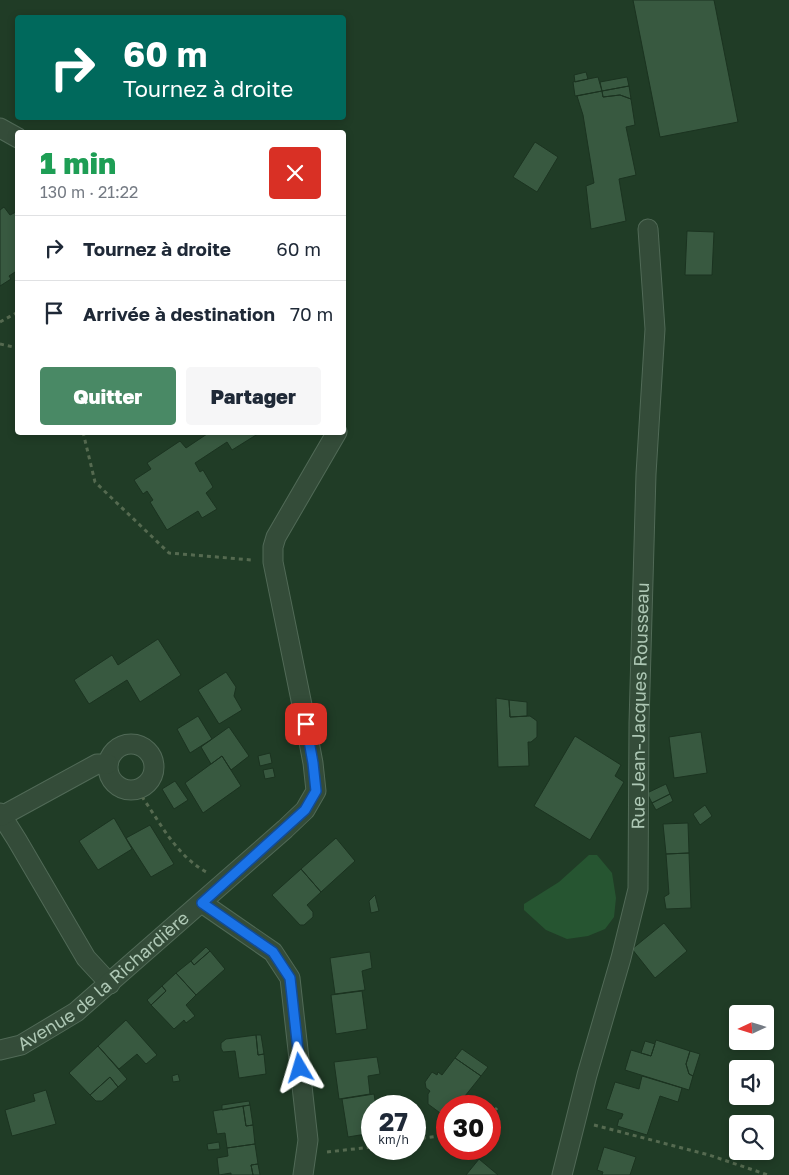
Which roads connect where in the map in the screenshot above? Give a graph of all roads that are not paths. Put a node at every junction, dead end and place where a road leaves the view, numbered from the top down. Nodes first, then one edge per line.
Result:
1 (0, 128) edge
2 (15, 136) edge
3 (648, 229) dead end
4 (335, 435) edge
5 (108, 764) junction
6 (1, 815) edge
7 (202, 903) junction
8 (110, 984) junction
9 (0, 1050) edge
10 (303, 1175) edge
11 (562, 1175) edge

1 - 2 street
3 - 11 street, Rue Jean-Jacques Rousseau
4 - 7 street, Avenue de la Richardière
5 - 5 street
5 - 6 street
6 - 8 street
7 - 8 street, Avenue de la Richardière
7 - 10 street
8 - 9 street, Avenue de la Richardière

